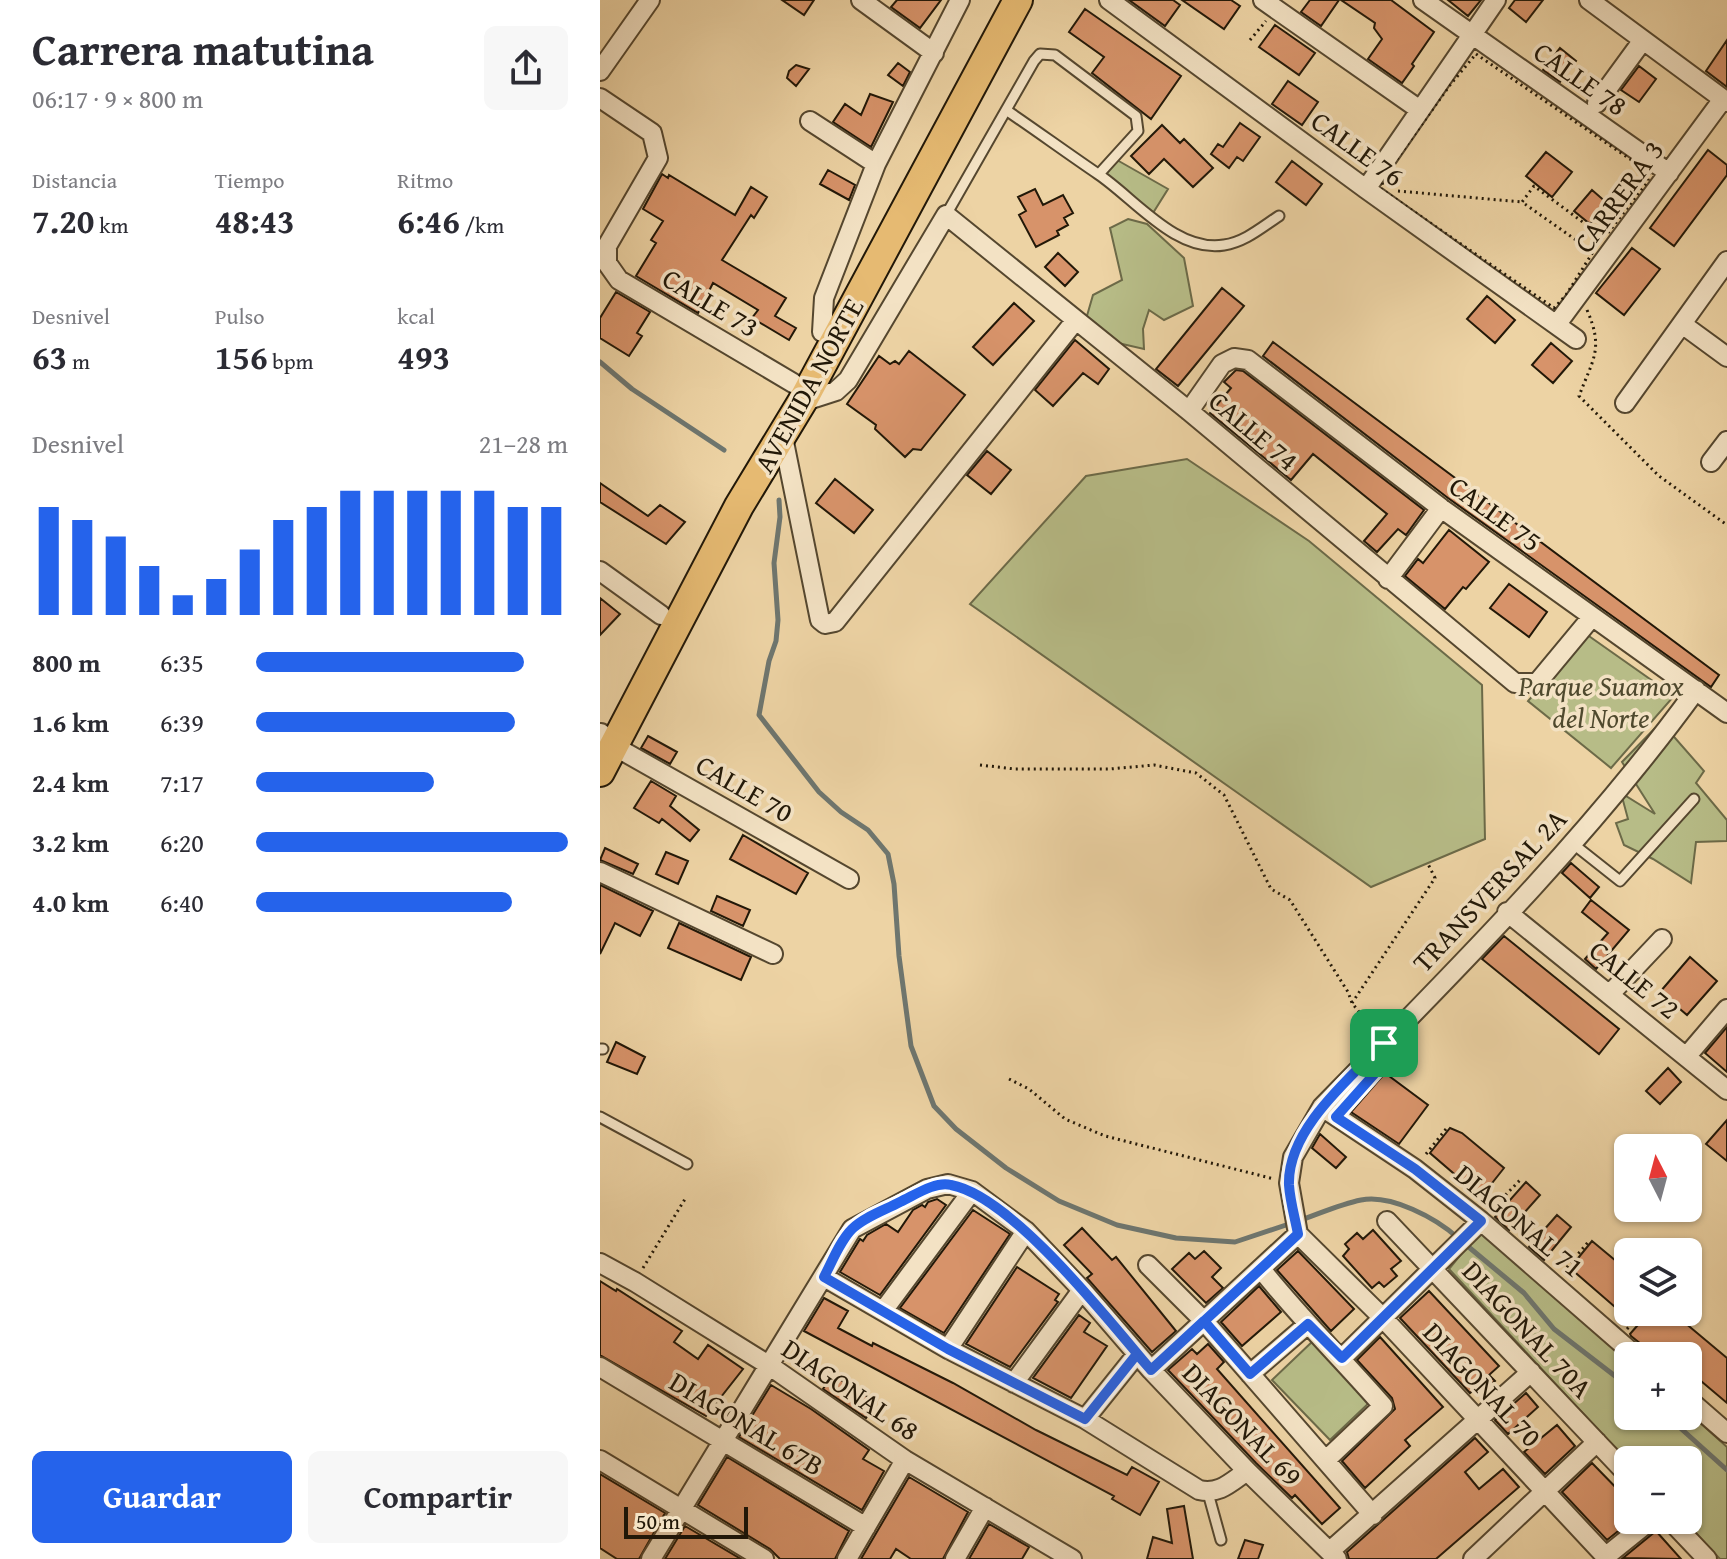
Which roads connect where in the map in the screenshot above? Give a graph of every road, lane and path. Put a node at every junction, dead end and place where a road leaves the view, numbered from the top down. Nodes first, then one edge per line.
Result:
1 (650, 0) edge
2 (861, 0) edge
3 (960, 0) edge
4 (1003, 0) edge
5 (1018, 0) edge
6 (1109, 0) edge
7 (1263, 0) edge
8 (1423, 0) edge
9 (1496, 0) edge
10 (1589, 0) edge
11 (1472, 35) junction
12 (1643, 40) junction
13 (934, 53) junction
14 (600, 71) edge
15 (600, 98) edge
16 (1725, 100) edge
17 (1597, 103) dead end
18 (1006, 110) junction
19 (1420, 110) junction
20 (810, 121) dead end
21 (876, 164) junction
22 (1669, 173) junction
23 (1099, 174) junction
24 (1374, 189) junction
25 (1522, 202) junction
26 (946, 215) junction
27 (1279, 216) dead end
28 (1726, 264) edge
29 (1580, 296) junction
30 (1075, 321) junction
31 (1557, 324) junction
32 (1682, 324) junction
33 (822, 332) junction
34 (1576, 339) dead end
35 (1727, 357) edge
36 (798, 393) junction
37 (1625, 403) dead end
38 (1189, 411) junction
39 (783, 437) junction
40 (1727, 441) edge
41 (1711, 462) dead end
42 (1441, 508) junction
43 (1727, 525) edge
44 (600, 571) edge
45 (1388, 579) junction
46 (661, 615) junction
47 (1591, 618) junction
48 (1696, 690) junction
49 (1727, 713) edge
50 (604, 737) edge
51 (980, 765) dead end
52 (600, 772) edge
53 (1694, 799) dead end
54 (1572, 843) junction
55 (1428, 864) dead end
56 (600, 872) edge
57 (849, 879) dead end
58 (1507, 912) junction
59 (1662, 939) dead end
60 (773, 954) dead end
61 (1610, 994) junction
62 (1352, 1003) junction
63 (1727, 1009) edge
64 (1384, 1043) junction
65 (1686, 1057) junction
66 (1009, 1079) dead end
67 (1727, 1090) edge
68 (1329, 1112) junction
69 (600, 1117) edge
70 (1446, 1129) dead end
71 (687, 1164) dead end
72 (1415, 1169) junction
73 (1521, 1179) dead end
74 (1289, 1183) junction
75 (972, 1191) junction
76 (685, 1199) dead end
77 (1387, 1221) dead end
78 (1475, 1226) junction
79 (1026, 1231) junction
80 (1298, 1234) junction
81 (1589, 1241) dead end
82 (600, 1263) edge
83 (1148, 1265) dead end
84 (1261, 1269) junction
85 (1432, 1269) junction
86 (824, 1277) junction
87 (635, 1282) junction
88 (1553, 1285) junction
89 (1082, 1290) junction
90 (883, 1311) junction
91 (1383, 1318) junction
92 (1204, 1321) junction
93 (1308, 1324) junction
94 (1620, 1342) edge
95 (948, 1349) junction
96 (1137, 1354) junction
97 (1342, 1358) junction
98 (770, 1366) junction
99 (600, 1367) edge
100 (1151, 1370) junction
101 (1531, 1372) junction
102 (1250, 1374) junction
103 (1014, 1383) junction
104 (1702, 1411) edge
105 (1085, 1419) junction
106 (1478, 1420) junction
107 (1727, 1433) edge
108 (722, 1442) junction
109 (1597, 1442) junction
110 (600, 1460) edge
111 (905, 1460) junction
112 (1326, 1460) junction
113 (1614, 1460) edge
114 (1247, 1471) junction
115 (1544, 1491) junction
116 (1208, 1493) junction
117 (985, 1507) junction
118 (681, 1509) junction
119 (1373, 1515) junction
120 (866, 1527) junction
121 (1634, 1534) edge
122 (1683, 1534) edge
123 (1221, 1540) dead end
124 (1334, 1555) edge
125 (1060, 1556) edge
126 (1606, 1558) edge
127 (651, 1559) edge
128 (764, 1559) edge
129 (847, 1559) edge
130 (955, 1559) edge
131 (1473, 1559) edge
132 (1707, 1559) edge

1 - 14 street
2 - 13 street
3 - 13 street
4 - 33 main road, AVENIDA NORTE
5 - 36 main road, AVENIDA NORTE
6 - 24 street, CALLE 76
7 - 19 street
8 - 11 street, CALLE 78
9 - 11 street
10 - 12 street
11 - 19 street
11 - 22 street, CALLE 78
12 - 16 street
12 - 17 street
13 - 21 street
15 - 36 street, CALLE 73
16 - 22 street, CARRERA 3
18 - 23 lane
18 - 23 lane
18 - 26 lane
19 - 24 street
20 - 21 street
21 - 33 street
22 - 29 street, CARRERA 3
23 - 27 lane
24 - 25 path
24 - 25 path
24 - 25 path
24 - 31 street, CALLE 76
26 - 30 street, CALLE 74
26 - 36 street
28 - 32 street
29 - 31 street, CARRERA 3
29 - 43 path
30 - 38 street, CALLE 74
30 - 39 street
31 - 34 street, CALLE 76
32 - 35 street
32 - 37 street
33 - 36 main road, AVENIDA NORTE
36 - 39 main road, AVENIDA NORTE
36 - 46 main road, AVENIDA NORTE
38 - 42 street, CALLE 75
38 - 45 street, CALLE 74
39 - 50 main road, AVENIDA NORTE
40 - 41 street
42 - 45 street
42 - 47 street, CALLE 75
44 - 46 street
45 - 47 street, CALLE 74
46 - 50 main road, AVENIDA NORTE
47 - 48 street, CALLE 75
48 - 49 street, CALLE 75
48 - 54 street, TRANSVERSAL 2A
50 - 52 main road, AVENIDA NORTE
50 - 57 street, CALLE 70
51 - 62 path
53 - 54 lane
54 - 58 street, TRANSVERSAL 2A
55 - 62 path
56 - 60 street
58 - 61 street, CALLE 72
58 - 64 street, TRANSVERSAL 2A
59 - 61 street
61 - 65 street, CALLE 72
62 - 64 path
63 - 65 street
64 - 68 street, TRANSVERSAL 2A
65 - 67 street, CALLE 72
66 - 74 path
68 - 72 street, DIAGONAL 71
68 - 74 street, TRANSVERSAL 2A
69 - 71 lane
70 - 72 path
72 - 78 street, DIAGONAL 71
73 - 78 path
74 - 80 street, TRANSVERSAL 2A
75 - 79 street, DIAGONAL 69
75 - 86 street
75 - 90 street
76 - 87 path
77 - 85 street, DIAGONAL 70A
78 - 85 street
78 - 88 street, DIAGONAL 71
79 - 89 street, DIAGONAL 69
79 - 95 street
80 - 84 street
80 - 91 street, DIAGONAL 70
81 - 88 path
82 - 87 street, DIAGONAL 68
83 - 92 street
84 - 92 street
84 - 93 street
85 - 91 street
85 - 101 street, DIAGONAL 70A
86 - 90 street
86 - 98 street
87 - 98 street, DIAGONAL 68
88 - 94 street, DIAGONAL 71
89 - 96 street, DIAGONAL 69
89 - 103 street
90 - 95 street
91 - 97 street
91 - 106 street, DIAGONAL 70
92 - 100 street
92 - 102 street
93 - 97 street
93 - 102 street
95 - 103 street
96 - 100 street, DIAGONAL 69
96 - 105 street
97 - 112 street
98 - 108 street
98 - 111 street, DIAGONAL 68
99 - 108 street, DIAGONAL 67B
100 - 114 street, DIAGONAL 69
101 - 106 street
101 - 109 street, DIAGONAL 70A
102 - 112 street
103 - 105 street
104 - 107 street
105 - 116 street
106 - 115 street, DIAGONAL 70
106 - 119 street
108 - 118 street
108 - 120 street, DIAGONAL 67B
109 - 113 street, DIAGONAL 70A
109 - 115 street
110 - 118 street
111 - 117 street, DIAGONAL 68
111 - 120 street
112 - 119 street
114 - 116 street
114 - 124 street, DIAGONAL 69
115 - 126 street, DIAGONAL 70
115 - 131 street
116 - 123 lane
117 - 125 street, DIAGONAL 68
117 - 130 street
118 - 127 street
118 - 128 street
119 - 124 street
120 - 129 street
121 - 126 street
122 - 132 street

